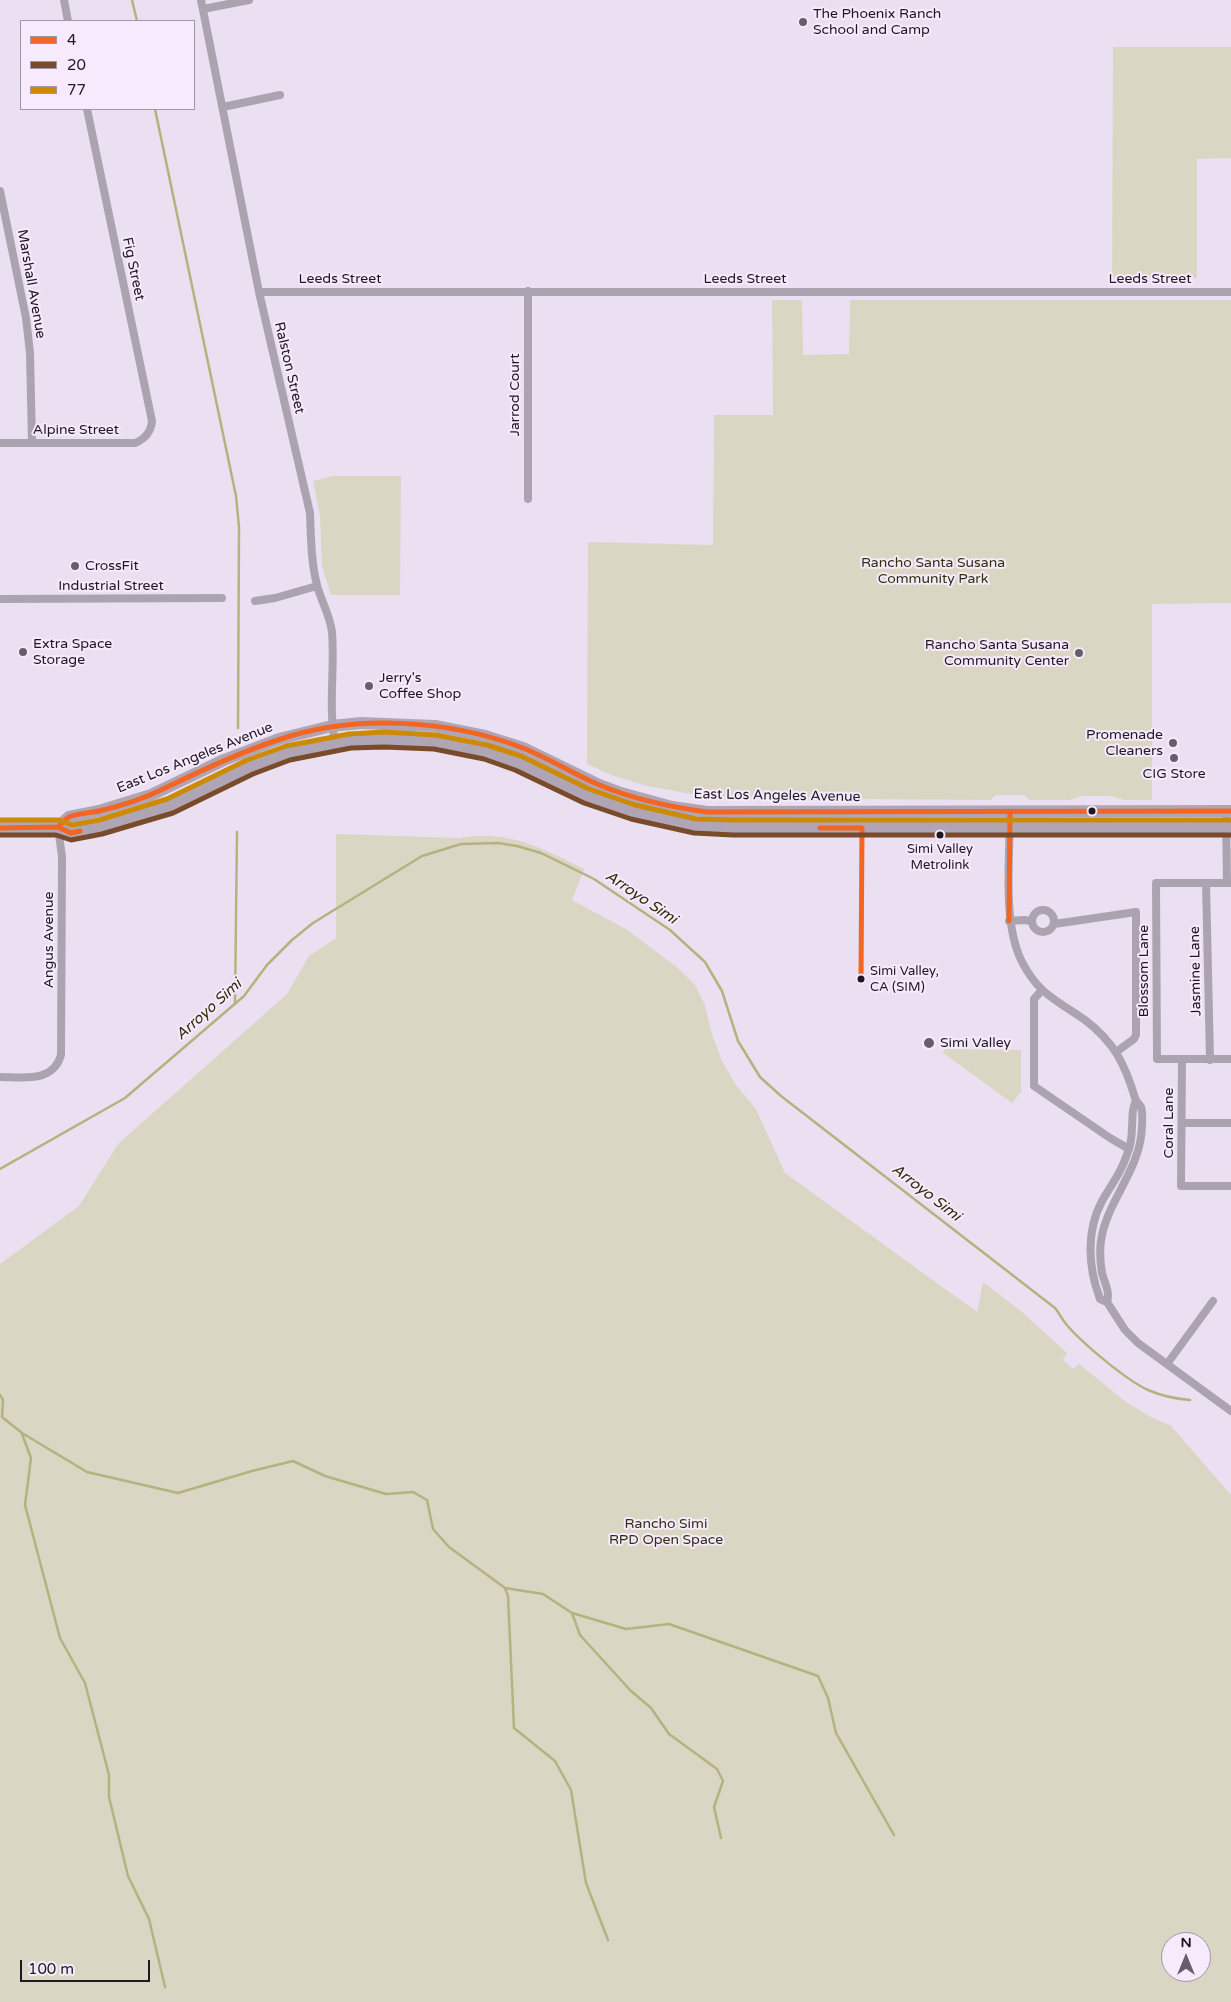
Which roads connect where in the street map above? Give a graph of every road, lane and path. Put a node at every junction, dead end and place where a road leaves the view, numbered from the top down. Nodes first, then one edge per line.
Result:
1 (64, 0) edge
2 (201, 0) edge
3 (250, 0) edge
4 (203, 9) junction
5 (68, 20) edge
6 (280, 95) dead end
7 (223, 107) junction
8 (87, 110) edge
9 (0, 191) edge
10 (528, 291) junction
11 (259, 292) junction
12 (1231, 292) edge
13 (149, 433) joint
14 (0, 443) edge
15 (32, 443) junction
16 (528, 499) dead end
17 (317, 586) junction
18 (222, 598) dead end
19 (0, 599) edge
20 (255, 601) dead end
21 (332, 726) junction
22 (335, 743) junction
23 (1228, 811) edge
24 (1010, 812) junction
25 (58, 827) junction
26 (1229, 827) edge
27 (0, 828) edge
28 (1010, 828) junction
29 (1206, 883) junction
30 (1229, 883) edge
31 (1009, 921) junction
32 (1032, 921) junction
33 (1054, 924) junction
34 (1042, 990) junction
35 (1116, 1052) junction
36 (1182, 1059) junction
37 (1231, 1059) edge
38 (1210, 1060) junction
39 (0, 1077) edge
40 (1136, 1101) junction
41 (1182, 1123) junction
42 (1231, 1123) edge
43 (1129, 1148) junction
44 (1231, 1186) edge
45 (1213, 1301) dead end
46 (1107, 1302) junction
47 (1167, 1364) junction
48 (1231, 1411) edge

1 - 5 street
2 - 4 street, Ralston Street
3 - 4 street
4 - 7 street, Ralston Street
6 - 7 street
7 - 11 street, Ralston Street
8 - 13 street, Fig Street
9 - 15 street, Marshall Avenue
10 - 11 street, Leeds Street
10 - 12 street, Leeds Street
10 - 16 street, Jarrod Court
11 - 17 street, Ralston Street
13 - 15 street, Alpine Street
14 - 15 street, Alpine Street
17 - 20 street
17 - 21 street, Ralston Street
18 - 19 street, Industrial Street
21 - 22 street, Ralston Street
21 - 24 main road, East Los Angeles Avenue
21 - 25 main road, East Los Angeles Avenue
22 - 25 main road, East Los Angeles Avenue
22 - 28 main road, East Los Angeles Avenue
23 - 24 main road, East Los Angeles Avenue
23 - 26 street
24 - 28 street
25 - 27 main road, East Los Angeles Avenue
25 - 39 street, Angus Avenue
26 - 28 main road, East Los Angeles Avenue
26 - 30 street
28 - 31 street
29 - 30 street
29 - 36 street, Blossom Lane
29 - 38 street, Jasmine Lane
31 - 32 street
31 - 34 street
32 - 33 street
32 - 33 street
33 - 35 street
34 - 35 street
34 - 43 street
35 - 40 street
36 - 38 street
36 - 41 street, Coral Lane
37 - 38 street
40 - 43 street
40 - 46 street
41 - 42 street
41 - 44 street, Coral Lane
43 - 46 street
45 - 47 street
46 - 47 street
47 - 48 street

